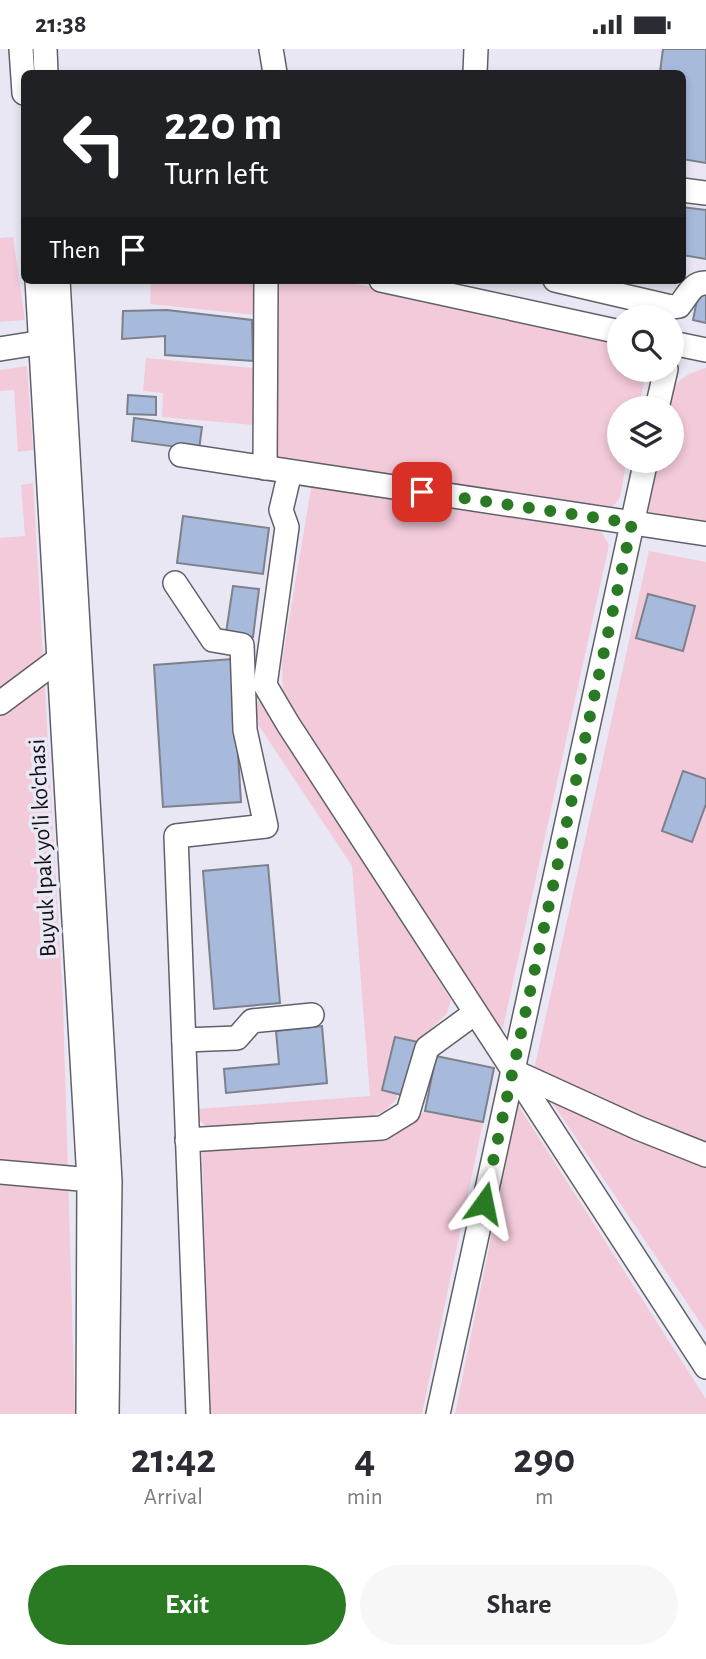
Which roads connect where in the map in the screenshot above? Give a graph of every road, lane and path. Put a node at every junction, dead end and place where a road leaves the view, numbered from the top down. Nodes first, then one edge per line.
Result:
1 (22, 49) edge
2 (45, 49) edge
3 (271, 49) edge
4 (476, 49) edge
5 (23, 70) edge
6 (46, 70) edge
7 (274, 70) edge
8 (475, 70) edge
9 (686, 190) edge
10 (706, 193) edge
11 (706, 282) edge
12 (38, 284) edge
13 (58, 284) edge
14 (266, 284) edge
15 (399, 284) edge
16 (572, 284) edge
17 (607, 329) edge
18 (51, 340) junction
19 (684, 345) edge
20 (0, 349) edge
21 (706, 350) edge
22 (181, 456) dead end
23 (265, 468) junction
24 (290, 472) junction
25 (643, 473) edge
26 (632, 523) junction
27 (706, 534) edge
28 (175, 583) dead end
29 (69, 657) junction
30 (0, 703) edge
31 (475, 1013) junction
32 (312, 1015) dead end
33 (184, 1040) junction
34 (513, 1071) junction
35 (187, 1140) junction
36 (706, 1155) edge
37 (0, 1172) edge
38 (100, 1181) junction
39 (706, 1367) edge
40 (88, 1414) edge
41 (107, 1414) edge
42 (198, 1414) edge
43 (438, 1414) edge

1 - 5 street
2 - 6 street
3 - 7 street
4 - 8 street
9 - 10 street
11 - 16 street
12 - 18 street, Buyuk Ipak yo'li ko'chasi
13 - 18 street, Buyuk Ipak yo'li ko'chasi
14 - 23 street
15 - 17 street
18 - 20 street
18 - 29 street, Buyuk Ipak yo'li ko'chasi
19 - 21 street
22 - 23 street
23 - 24 street
24 - 26 street
24 - 31 street
25 - 26 street
26 - 27 street
26 - 34 street
28 - 33 street
29 - 30 street
29 - 38 street, Buyuk Ipak yo'li ko'chasi
31 - 34 street
31 - 35 street
32 - 33 street
33 - 35 street
34 - 36 street
34 - 39 street
34 - 43 street
35 - 42 street
37 - 38 street
38 - 40 street, Buyuk Ipak yo'li ko'chasi
38 - 41 street, Buyuk Ipak yo'li ko'chasi

